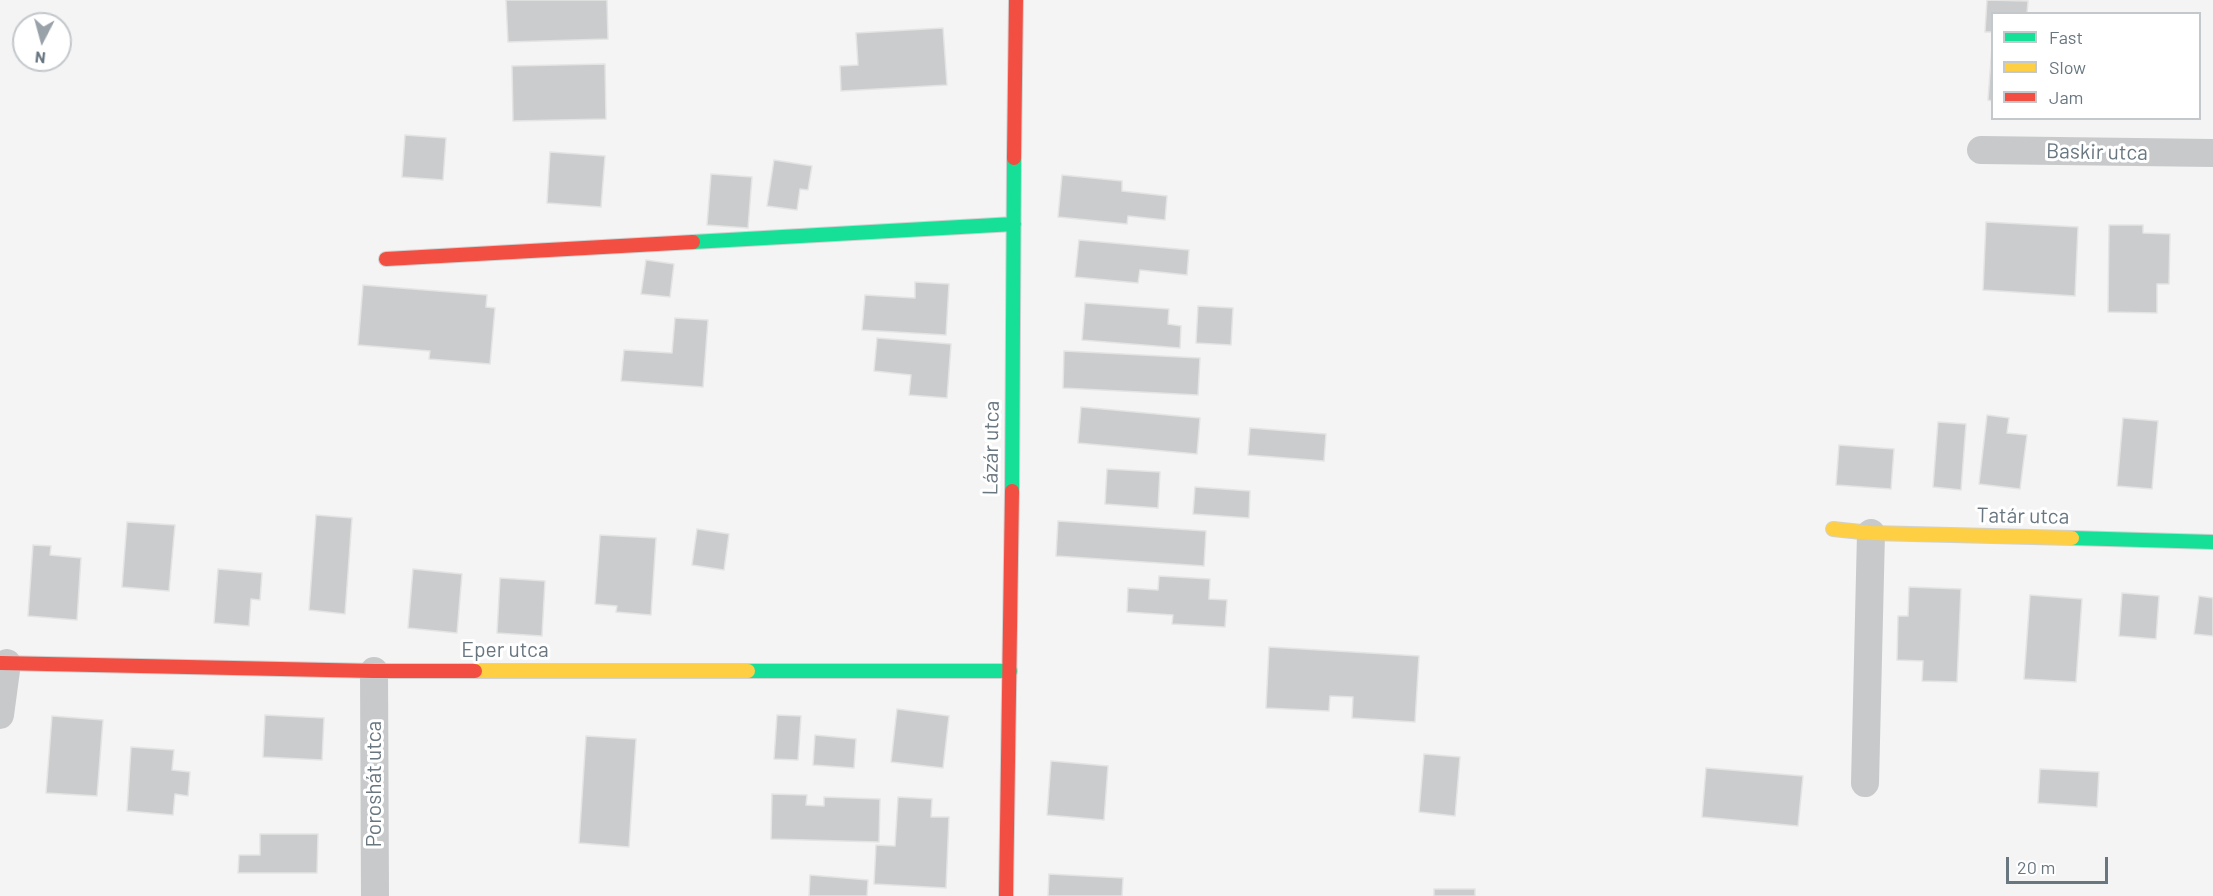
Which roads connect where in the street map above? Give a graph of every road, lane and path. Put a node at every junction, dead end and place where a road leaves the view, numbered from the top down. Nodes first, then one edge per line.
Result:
1 (1016, 0) edge
2 (1981, 150) dead end
3 (2213, 153) edge
4 (1014, 224) junction
5 (386, 259) dead end
6 (1833, 529) dead end
7 (1871, 533) junction
8 (2213, 542) edge
9 (3, 663) edge
10 (374, 671) junction
11 (1010, 671) junction
12 (0, 715) edge
13 (1865, 783) dead end
14 (375, 896) edge
15 (1006, 896) edge

1 - 4 street, Lázár utca
2 - 3 street, Baskir utca
4 - 5 street
4 - 11 street, Lázár utca
6 - 7 street, Tatár utca
7 - 8 street, Tatár utca
7 - 13 street
9 - 10 street, Eper utca
9 - 12 street
10 - 11 street, Eper utca
10 - 14 street, Poroshát utca
11 - 15 street, Lázár utca

